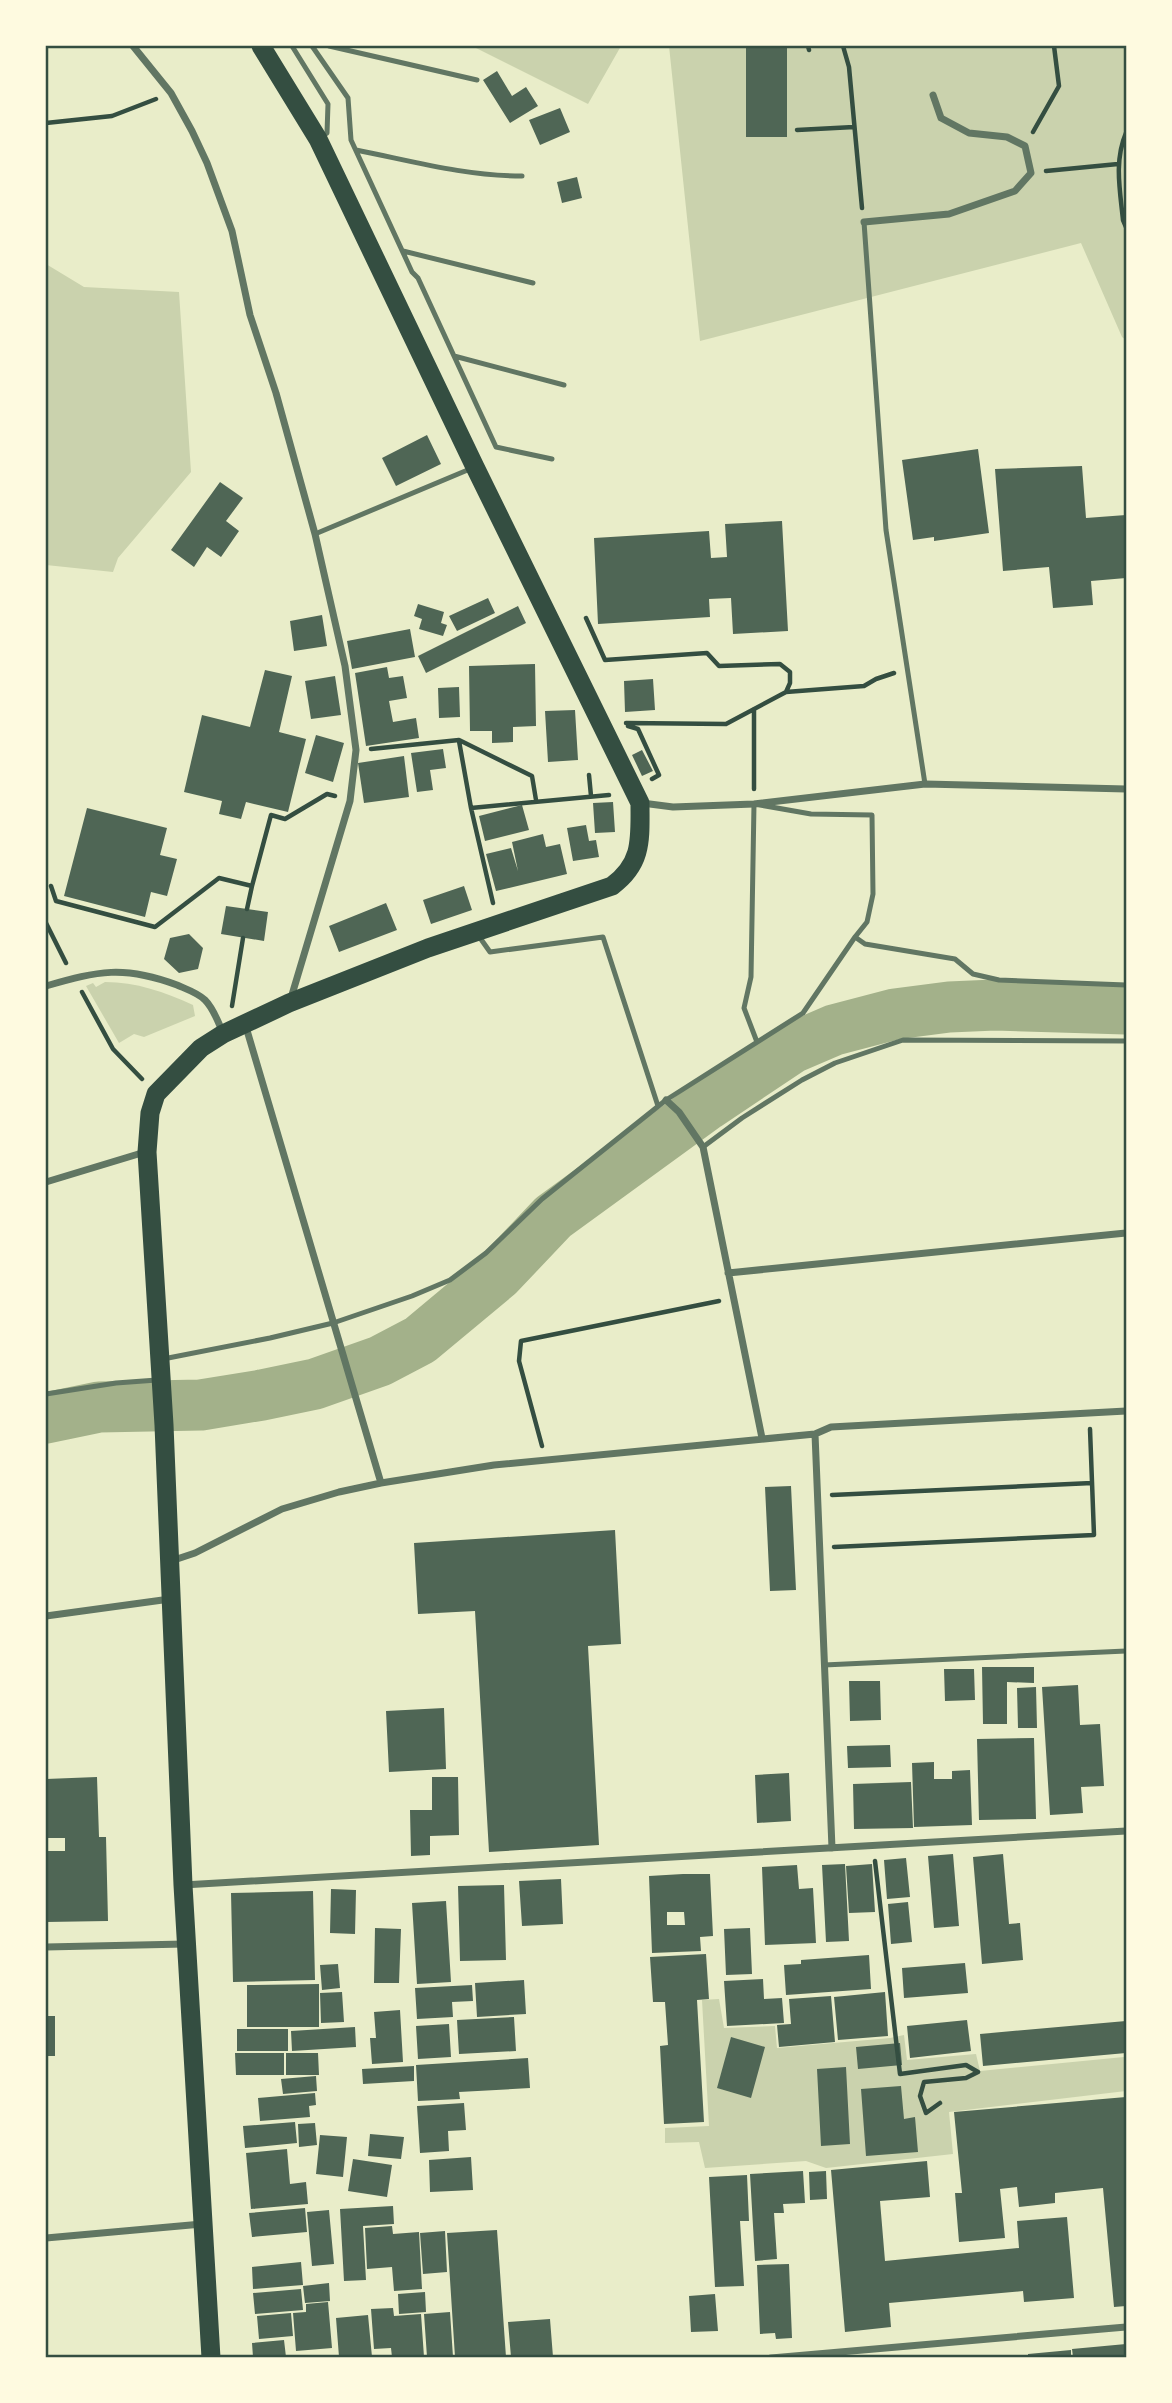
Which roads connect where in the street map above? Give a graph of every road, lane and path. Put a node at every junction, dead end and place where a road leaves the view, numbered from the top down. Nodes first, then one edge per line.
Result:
1 (133, 46) edge
2 (261, 46) edge
3 (292, 46) edge
4 (312, 46) edge
5 (329, 46) edge
6 (843, 46) edge
7 (1055, 46) edge
8 (477, 80) dead end
9 (172, 93) junction
10 (933, 95) dead end
11 (46, 123) edge
12 (854, 127) junction
13 (797, 130) dead end
14 (1126, 133) edge
15 (318, 139) junction
16 (1025, 146) junction
17 (356, 150) junction
18 (1118, 164) junction
19 (1031, 173) junction
20 (522, 176) dead end
21 (864, 222) junction
22 (1126, 227) edge
23 (403, 251) junction
24 (533, 283) dead end
25 (454, 356) junction
26 (564, 385) dead end
27 (552, 459) dead end
28 (475, 467) junction
29 (315, 534) junction
30 (586, 618) dead end
31 (909, 669) junction
32 (786, 692) junction
33 (754, 709) junction
34 (458, 740) junction
35 (356, 750) junction
36 (648, 774) dead end
37 (589, 775) dead end
38 (925, 784) junction
39 (1126, 789) edge
40 (591, 796) junction
41 (637, 798) junction
42 (536, 800) junction
43 (349, 801) junction
44 (754, 804) junction
45 (471, 808) junction
46 (51, 886) dead end
47 (252, 886) junction
48 (247, 909) dead end
49 (46, 923) edge
50 (498, 925) junction
51 (475, 932) junction
52 (855, 937) junction
53 (243, 938) dead end
54 (74, 978) junction
55 (1126, 985) edge
56 (46, 986) edge
57 (289, 1003) junction
58 (232, 1029) junction
59 (1126, 1041) edge
60 (757, 1042) junction
61 (156, 1094) junction
62 (666, 1100) junction
63 (658, 1106) junction
64 (703, 1147) junction
65 (148, 1152) junction
66 (46, 1182) edge
67 (1126, 1233) edge
68 (728, 1273) junction
69 (733, 1298) junction
70 (333, 1322) junction
71 (158, 1360) junction
72 (160, 1385) junction
73 (46, 1394) edge
74 (1126, 1411) edge
75 (1089, 1413) junction
76 (815, 1434) junction
77 (762, 1437) junction
78 (546, 1460) junction
79 (380, 1483) junction
80 (1092, 1483) junction
81 (817, 1496) junction
82 (819, 1547) junction
83 (169, 1562) junction
84 (170, 1599) junction
85 (46, 1616) edge
86 (1126, 1651) edge
87 (824, 1665) junction
88 (1126, 1831) edge
89 (873, 1846) junction
90 (832, 1848) junction
91 (183, 1885) junction
92 (186, 1944) junction
93 (46, 1947) edge
94 (940, 2103) dead end
95 (202, 2224) junction
96 (46, 2238) edge
97 (1126, 2327) edge
98 (211, 2357) edge
99 (771, 2357) edge

1 - 9 street
2 - 15 highway
3 - 15 lane
4 - 17 lane
5 - 8 lane
6 - 12 path
7 - 16 path
9 - 11 path
9 - 29 street
10 - 16 street
12 - 13 path
12 - 21 path
14 - 18 path
15 - 28 highway
16 - 19 street
17 - 20 lane
17 - 23 lane
18 - 19 path
18 - 22 path
19 - 21 street
21 - 31 lane
23 - 24 lane
23 - 25 lane
25 - 26 lane
25 - 27 lane
28 - 29 lane
28 - 41 highway
29 - 35 street
30 - 32 path
31 - 32 path
31 - 38 lane
32 - 33 path
33 - 36 path
33 - 44 path
34 - 35 path
34 - 42 path
34 - 45 path
35 - 43 street
37 - 40 path
38 - 39 street
38 - 44 street
40 - 41 path
40 - 42 path
41 - 44 street
41 - 50 highway
42 - 45 path
43 - 47 path
43 - 57 street
44 - 52 lane
44 - 60 lane
45 - 50 path
46 - 47 path
47 - 48 path
49 - 54 path
50 - 51 highway
51 - 57 highway
51 - 63 lane
52 - 55 lane
52 - 60 lane
53 - 58 path
54 - 56 street
54 - 58 street
54 - 61 path
57 - 58 highway
58 - 61 highway
58 - 70 street
59 - 64 lane
60 - 62 lane
61 - 65 highway
62 - 63 lane
62 - 64 street
63 - 70 lane
64 - 68 street
65 - 66 street
65 - 71 highway
67 - 68 street
68 - 69 street
69 - 77 street
69 - 78 path
70 - 71 lane
70 - 79 street
71 - 72 highway
72 - 73 lane
72 - 83 highway
74 - 75 street
75 - 76 street
75 - 80 path
76 - 77 street
76 - 81 street
77 - 78 street
78 - 79 street
79 - 83 street
80 - 81 path
80 - 82 path
81 - 82 street
82 - 87 street
83 - 84 highway
84 - 85 street
84 - 91 highway
86 - 87 lane
87 - 90 street
88 - 89 street
89 - 90 street
89 - 94 path
90 - 91 street
91 - 92 highway
92 - 93 street
92 - 95 highway
95 - 96 street
95 - 98 highway
97 - 99 street

